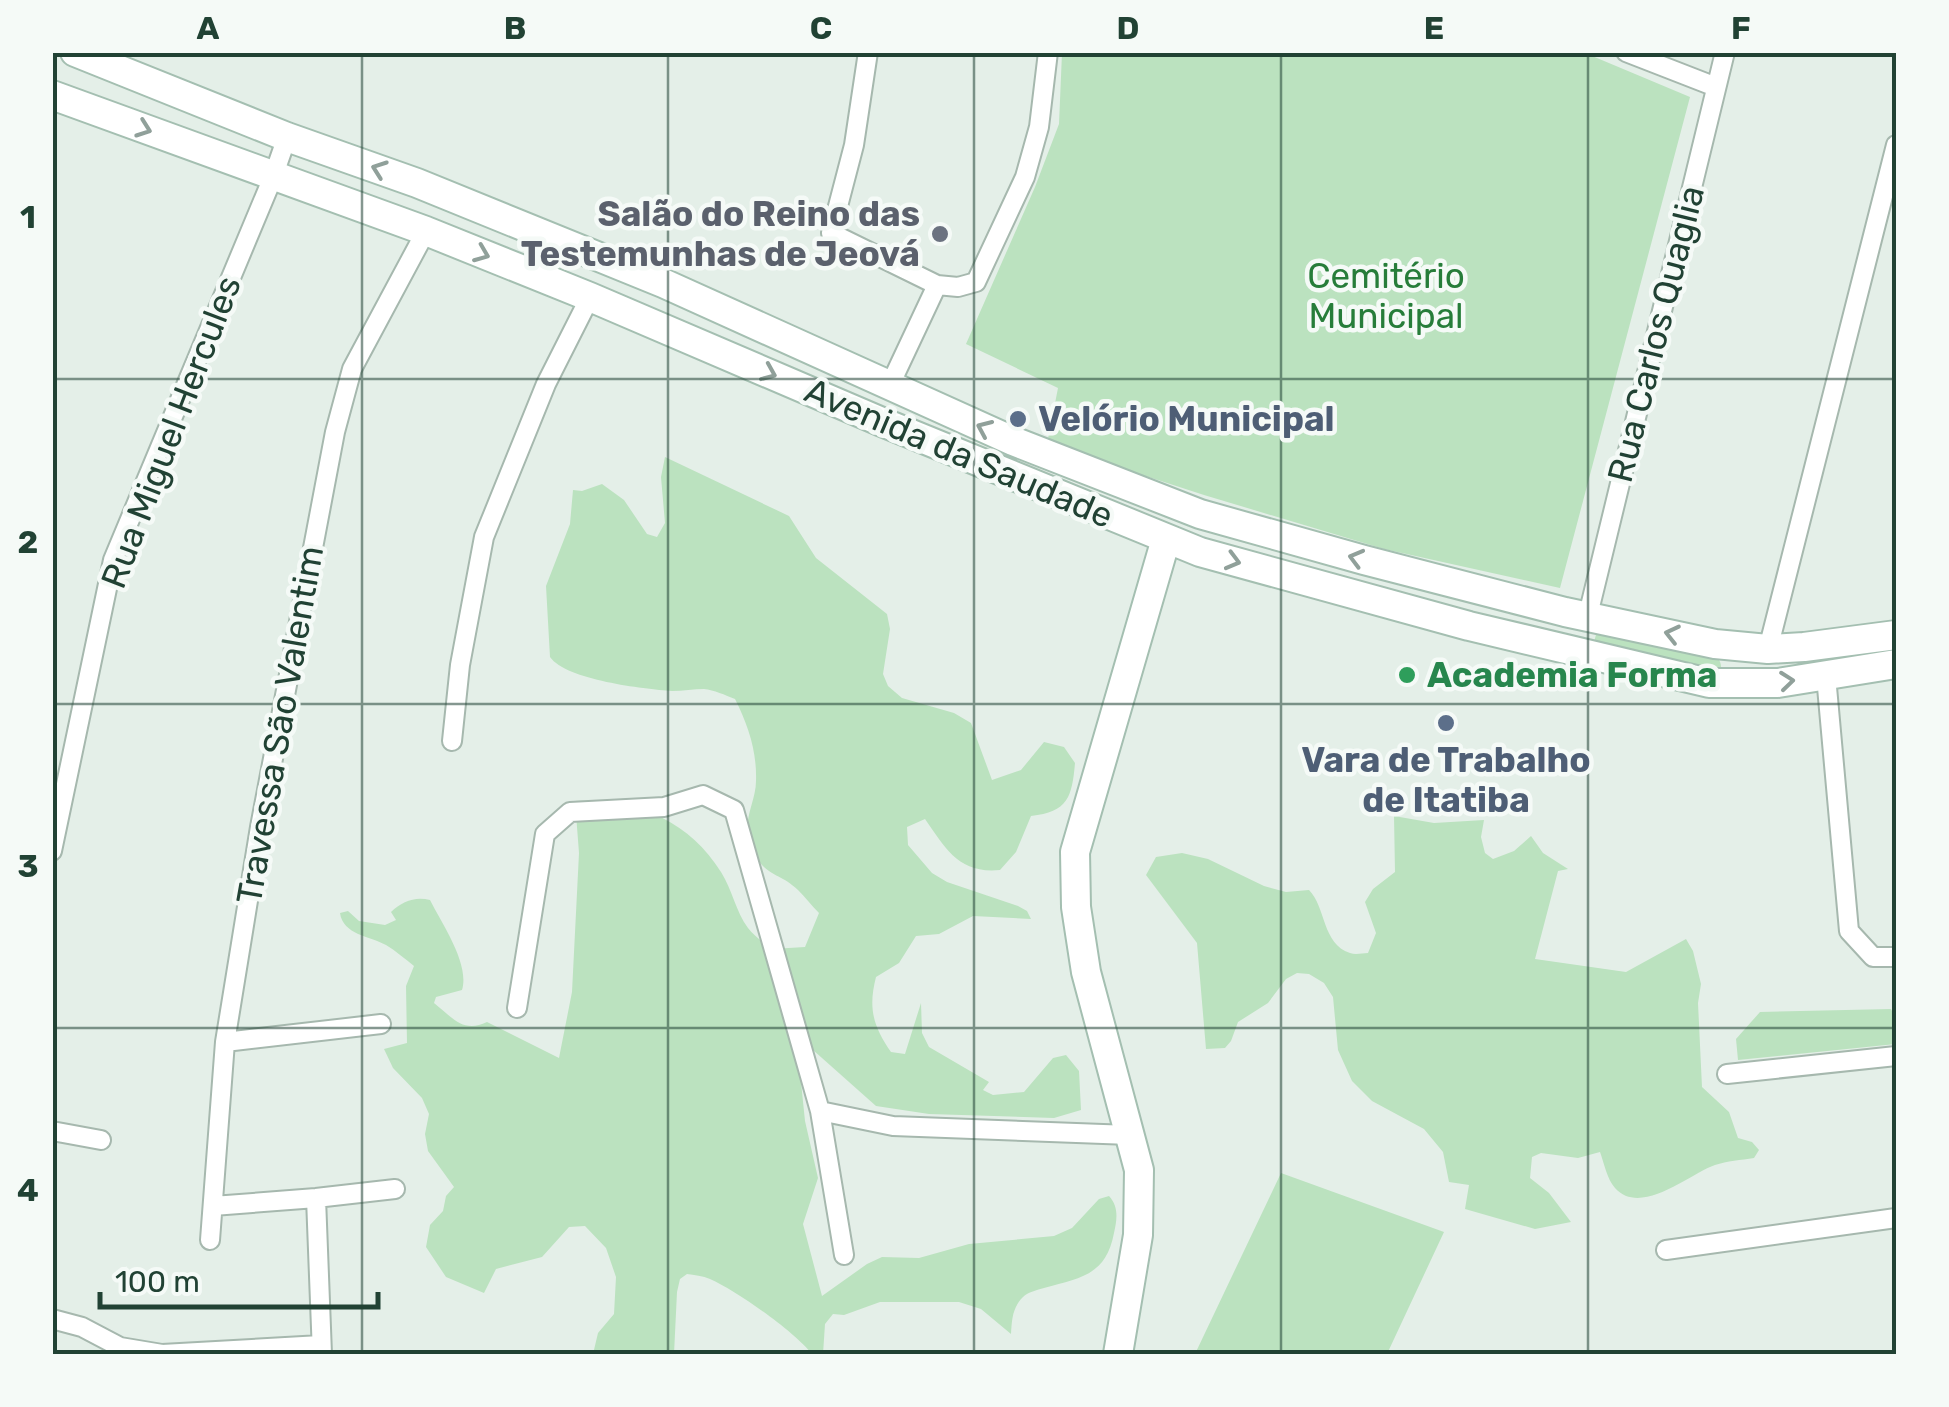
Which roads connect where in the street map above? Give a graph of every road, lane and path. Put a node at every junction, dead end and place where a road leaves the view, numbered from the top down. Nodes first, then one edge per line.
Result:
1 (67, 52) edge
2 (76, 52) edge
3 (868, 52) edge
4 (1048, 52) edge
5 (1626, 52) edge
6 (1726, 52) edge
7 (1716, 87) junction
8 (52, 91) edge
9 (287, 137) junction
10 (1896, 145) edge
11 (273, 177) junction
12 (426, 232) junction
13 (937, 285) junction
14 (590, 297) junction
15 (696, 298) junction
16 (679, 335) junction
17 (890, 385) junction
18 (1166, 539) junction
19 (1415, 573) junction
20 (1478, 589) junction
21 (1400, 607) junction
22 (1588, 615) junction
23 (1469, 626) junction
24 (1896, 634) edge
25 (1556, 646) junction
26 (1768, 649) junction
27 (1896, 664) edge
28 (1826, 676) junction
29 (452, 741) dead end
30 (52, 851) edge
31 (1896, 957) edge
32 (517, 1008) dead end
33 (381, 1024) dead end
34 (225, 1042) junction
35 (1896, 1056) edge
36 (1727, 1074) dead end
37 (820, 1110) junction
38 (52, 1131) edge
39 (1130, 1135) junction
40 (101, 1140) dead end
41 (394, 1189) dead end
42 (316, 1198) junction
43 (212, 1206) junction
44 (1896, 1218) edge
45 (210, 1240) dead end
46 (1666, 1250) dead end
47 (844, 1255) dead end
48 (52, 1318) edge
49 (322, 1350) edge
50 (1118, 1354) edge

1 - 8 main road
2 - 9 main road, Avenida da Saudade
3 - 13 street
4 - 13 street
5 - 7 street
6 - 7 street, Rua Carlos Quaglia
7 - 22 street, Rua Carlos Quaglia
8 -> 11 main road, Avenida da Saudade
9 - 11 street, Rua Miguel Hercules
15 -> 9 main road, Avenida da Saudade
10 - 26 street
11 - 12 main road, Avenida da Saudade
11 - 30 street, Rua Miguel Hercules
12 -> 14 main road, Avenida da Saudade
12 - 34 street, Travessa São Valentim
13 - 17 street
14 - 16 main road, Avenida da Saudade
14 - 29 street
15 - 16 main road
15 - 17 main road, Avenida da Saudade
16 -> 18 main road, Avenida da Saudade
19 -> 17 main road, Avenida da Saudade
18 -> 21 main road, Avenida da Saudade
18 - 39 main road
19 - 20 main road, Avenida da Saudade
19 - 21 main road
20 - 22 main road, Avenida da Saudade
20 - 23 main road
21 - 23 main road, Avenida da Saudade
22 - 25 main road
26 -> 22 main road, Avenida da Saudade
23 - 25 main road, Avenida da Saudade
24 - 26 main road, Avenida da Saudade
25 -> 28 main road, Avenida da Saudade
27 - 28 main road, Avenida da Saudade
28 - 31 street
32 - 37 street
33 - 34 street
34 - 43 street, Travessa São Valentim
35 - 36 street
37 - 39 street
37 - 47 street
38 - 40 street
39 - 50 main road
41 - 42 street
42 - 43 street
42 - 49 street
43 - 45 street, Travessa São Valentim
44 - 46 street
48 - 49 street

